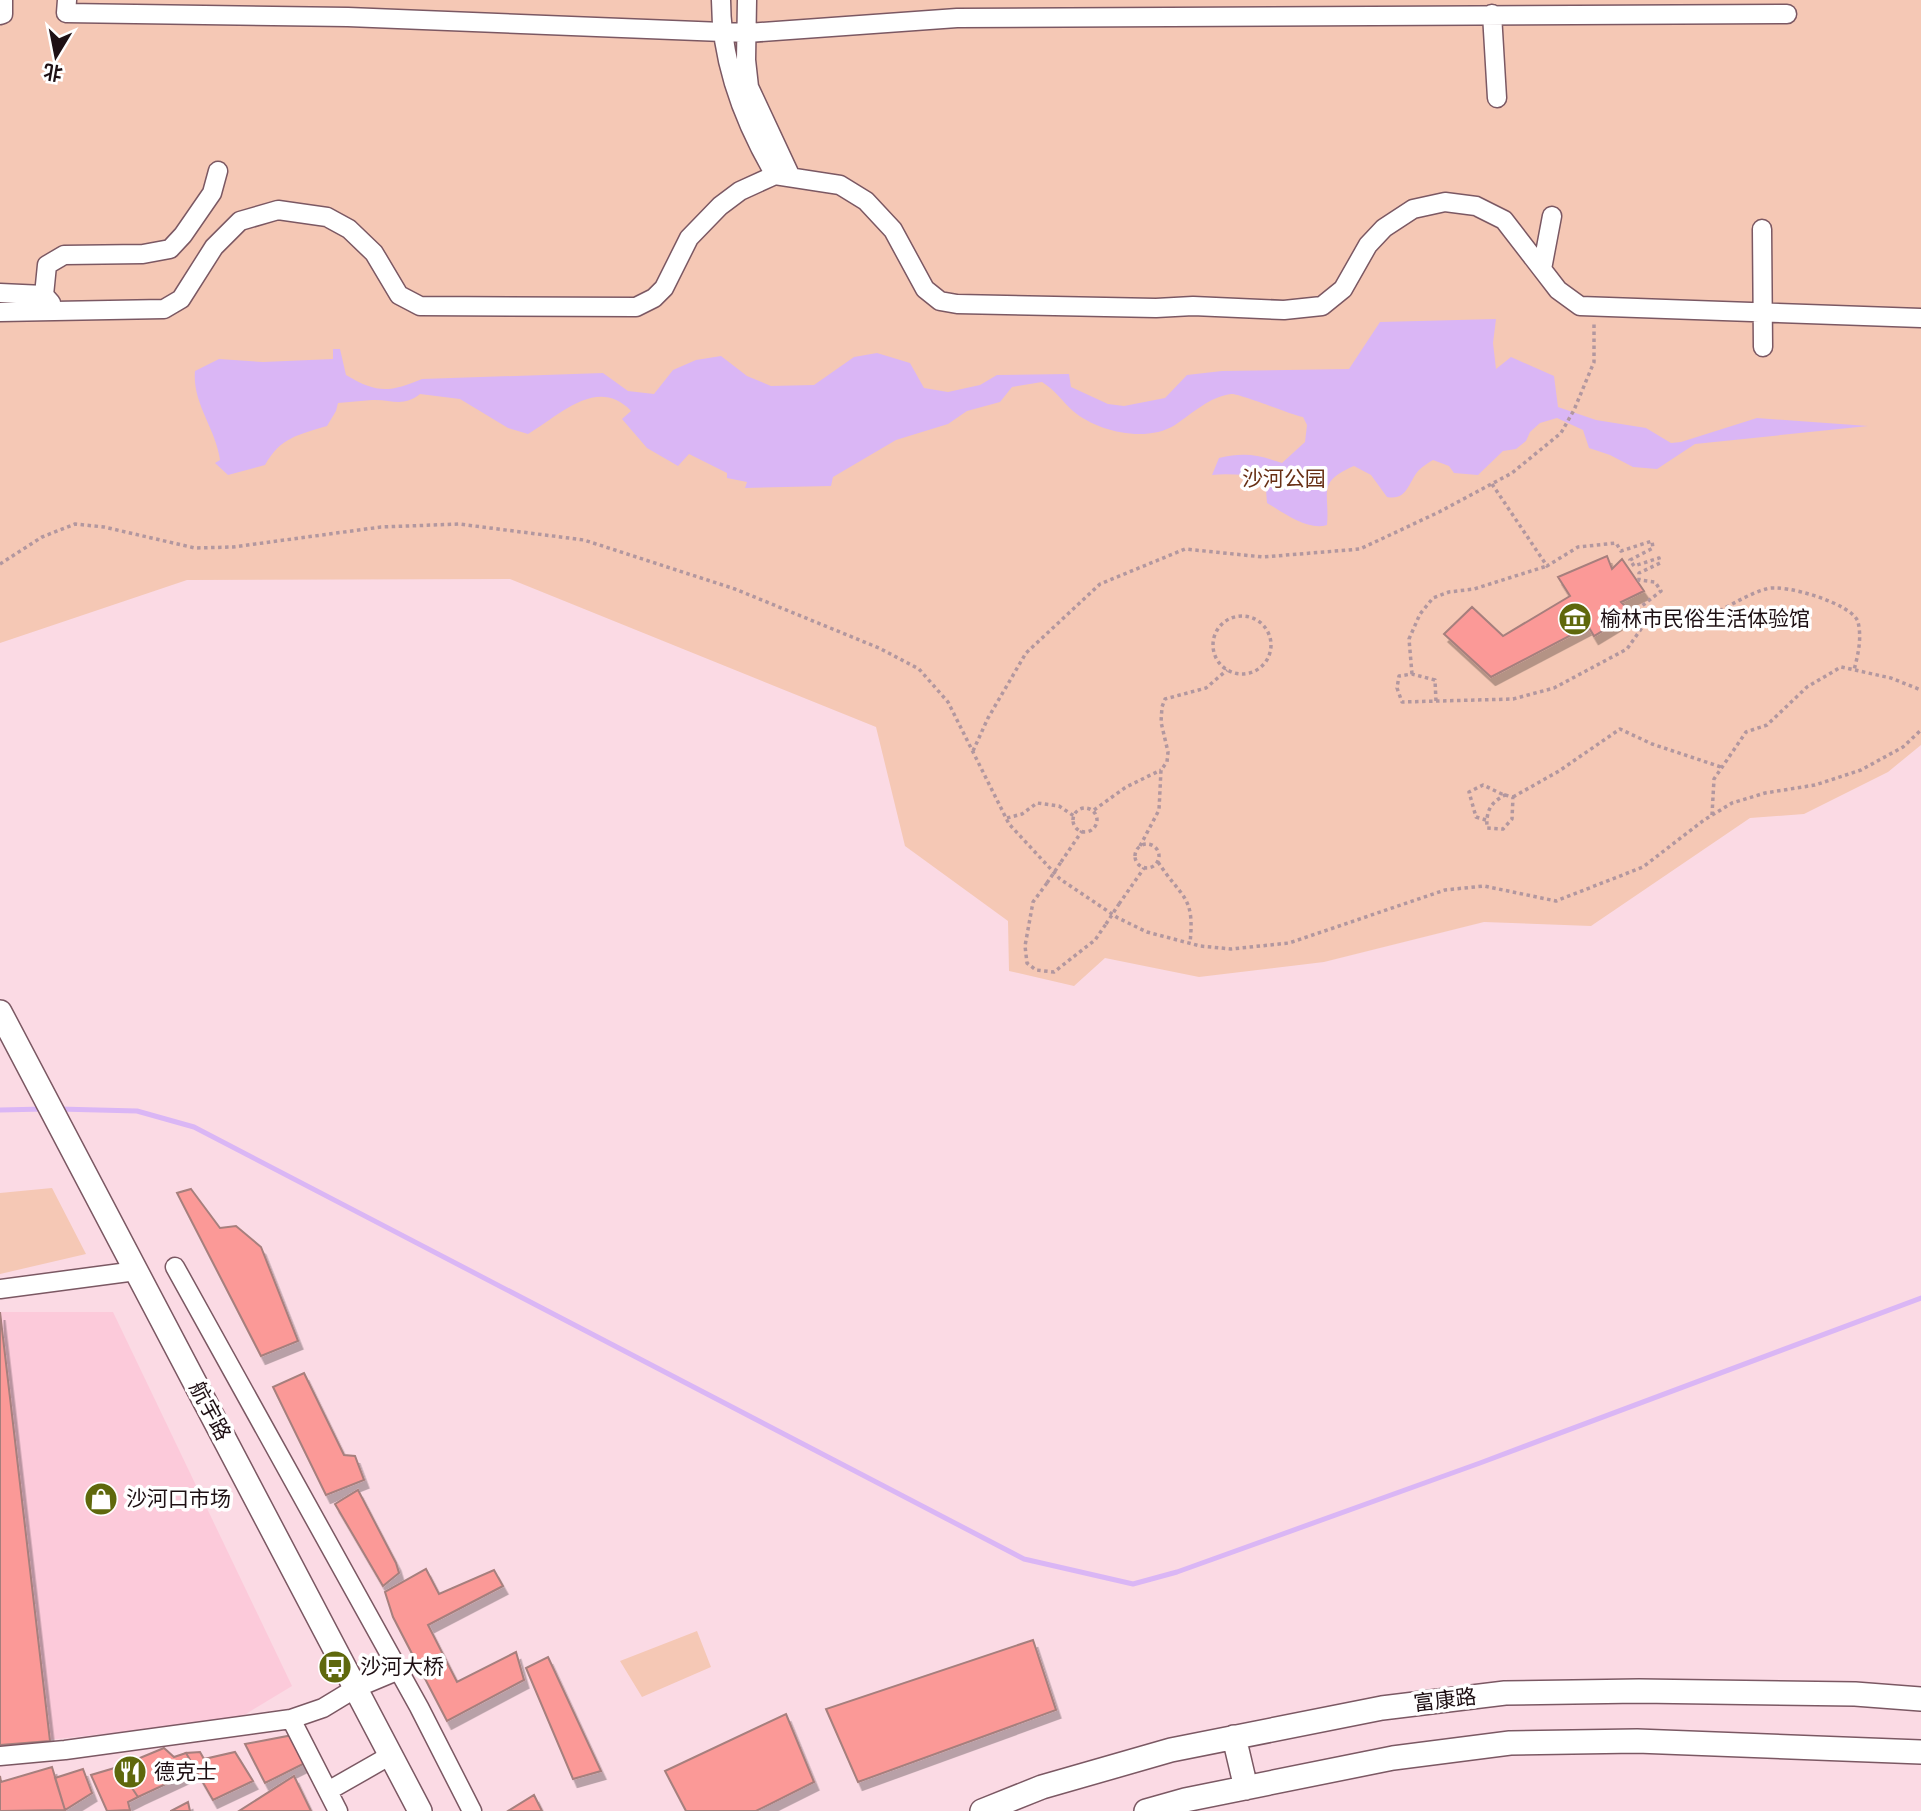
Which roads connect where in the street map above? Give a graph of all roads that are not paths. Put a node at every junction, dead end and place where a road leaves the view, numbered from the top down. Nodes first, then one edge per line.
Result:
1 (4, 0) edge
2 (67, 0) edge
3 (721, 0) edge
4 (747, 0) edge
5 (1492, 14) junction
6 (1787, 14) dead end
7 (0, 15) edge
8 (721, 31) junction
9 (748, 33) junction
10 (1497, 98) dead end
11 (218, 171) dead end
12 (783, 176) junction
13 (1552, 216) dead end
14 (1762, 229) dead end
15 (1542, 269) junction
16 (0, 293) edge
17 (44, 295) junction
18 (59, 311) junction
19 (0, 312) edge
20 (1763, 312) junction
21 (1921, 318) edge
22 (1763, 347) dead end
23 (0, 1012) edge
24 (175, 1267) dead end
25 (136, 1271) junction
26 (0, 1289) edge
27 (398, 1670) junction
28 (356, 1688) junction
29 (1921, 1699) edge
30 (291, 1719) junction
31 (1234, 1737) junction
32 (1921, 1752) edge
33 (391, 1755) junction
34 (0, 1756) edge
35 (1246, 1788) junction
36 (328, 1791) junction
37 (338, 1811) edge
38 (420, 1811) edge
39 (472, 1811) edge
40 (982, 1811) edge
41 (1146, 1811) edge

1 - 7 street
2 - 8 street
3 - 8 street
4 - 9 street
5 - 6 street
5 - 9 street
5 - 10 street
8 - 9 street
8 - 12 street
9 - 12 street
11 - 17 street
12 - 15 street
12 - 18 street
13 - 15 street
14 - 20 street
15 - 20 street
16 - 17 street
17 - 18 street
18 - 19 street
20 - 21 street
20 - 22 street
23 - 25 main road, 航宇路
24 - 27 street
25 - 26 street
25 - 28 main road, 航宇路
27 - 28 street
27 - 39 street
28 - 30 street
28 - 33 main road, 航宇路
29 - 31 main road, 富康路
30 - 34 street
30 - 36 street
31 - 35 main road
31 - 40 main road, 富康路
32 - 35 main road
33 - 36 street
33 - 38 main road, 航宇路
35 - 41 main road
36 - 37 street

